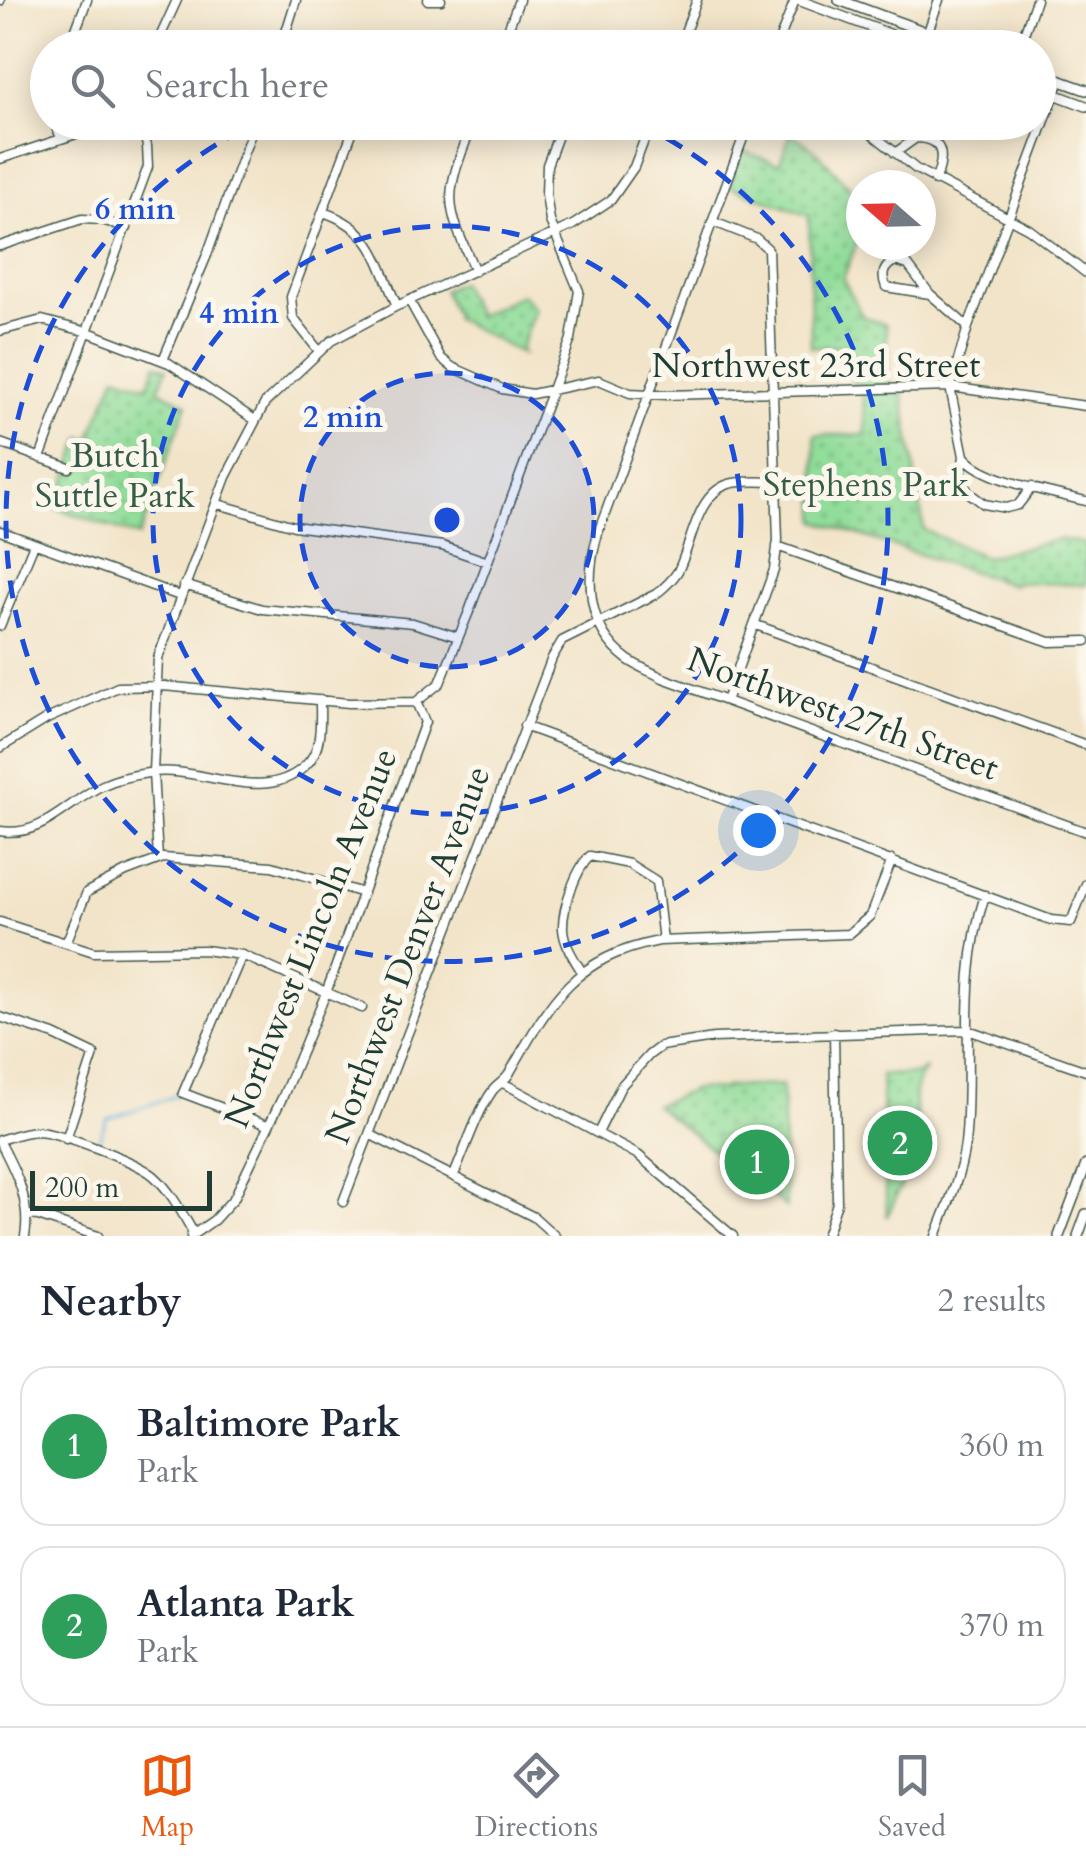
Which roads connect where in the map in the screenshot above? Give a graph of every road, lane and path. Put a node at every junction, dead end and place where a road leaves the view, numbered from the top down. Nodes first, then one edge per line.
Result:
1 (87, 0) edge
2 (177, 0) edge
3 (296, 0) edge
4 (428, 0) edge
5 (441, 0) edge
6 (520, 0) edge
7 (697, 0) edge
8 (796, 0) edge
9 (841, 0) edge
10 (939, 0) edge
11 (1036, 0) edge
12 (76, 30) edge
13 (163, 30) edge
14 (287, 30) edge
15 (508, 30) edge
16 (686, 30) edge
17 (784, 30) edge
18 (878, 30) edge
19 (923, 30) edge
20 (929, 30) edge
21 (1025, 30) edge
22 (1056, 79) edge
23 (1060, 80) junction
24 (1056, 89) edge
25 (1086, 90) edge
26 (1056, 95) edge
27 (1086, 106) edge
28 (57, 140) edge
29 (146, 140) edge
30 (248, 140) edge
31 (349, 140) edge
32 (467, 140) edge
33 (556, 140) edge
34 (645, 140) edge
35 (743, 140) edge
36 (879, 140) edge
37 (913, 140) edge
38 (924, 140) edge
39 (1037, 140) edge
40 (895, 153) junction
41 (0, 159) edge
42 (920, 170) edge
43 (936, 181) joint
44 (323, 212) junction
45 (1008, 217) junction
46 (714, 222) junction
47 (126, 228) junction
48 (555, 234) junction
49 (0, 246) edge
50 (475, 272) junction
51 (1086, 274) edge
52 (930, 294) junction
53 (410, 302) junction
54 (397, 306) junction
55 (968, 327) junction
56 (0, 331) edge
57 (88, 332) junction
58 (320, 351) junction
59 (163, 360) junction
60 (950, 388) junction
61 (552, 390) junction
62 (774, 393) junction
63 (649, 394) junction
64 (1086, 406) edge
65 (254, 420) junction
66 (0, 442) edge
67 (964, 456) junction
68 (40, 458) junction
69 (69, 468) dead end
70 (777, 482) junction
71 (1032, 487) junction
72 (1086, 502) edge
73 (218, 504) junction
74 (0, 531) edge
75 (34, 544) junction
76 (777, 546) junction
77 (488, 562) junction
78 (184, 585) junction
79 (180, 596) junction
80 (598, 622) junction
81 (756, 625) junction
82 (0, 626) edge
83 (458, 638) junction
84 (1086, 641) edge
85 (154, 686) junction
86 (320, 700) junction
87 (726, 701) junction
88 (416, 702) junction
89 (524, 726) junction
90 (1086, 745) edge
91 (0, 748) edge
92 (152, 772) junction
93 (0, 830) edge
94 (1086, 832) edge
95 (158, 859) junction
96 (892, 860) junction
97 (1086, 884) edge
98 (363, 892) junction
99 (985, 895) junction
100 (0, 922) edge
101 (664, 941) junction
102 (66, 943) junction
103 (242, 955) junction
104 (582, 972) junction
105 (326, 993) junction
106 (362, 1008) dead end
107 (0, 1016) edge
108 (968, 1030) junction
109 (834, 1033) junction
110 (1086, 1071) edge
111 (503, 1083) junction
112 (268, 1125) junction
113 (599, 1131) junction
114 (370, 1134) junction
115 (66, 1139) junction
116 (0, 1141) edge
117 (1086, 1165) edge
118 (454, 1175) junction
119 (343, 1202) dead end
120 (1086, 1214) edge
121 (27, 1215) junction
122 (193, 1235) edge
123 (25, 1236) edge
124 (98, 1236) edge
125 (555, 1236) edge
126 (732, 1236) edge
127 (826, 1236) edge
128 (936, 1236) edge
129 (1060, 1236) edge
130 (1078, 1236) edge

1 - 12 street
2 - 13 street
3 - 14 street
4 - 5 street
6 - 15 street
7 - 16 street
8 - 17 street
8 - 18 main road
9 - 19 main road
10 - 20 street
11 - 21 street
22 - 23 main road
23 - 24 street
23 - 25 main road
26 - 27 main road
28 - 41 street
29 - 47 street
30 - 59 street
31 - 44 street
32 - 50 street
33 - 48 street
34 - 48 street
35 - 46 street
36 - 40 street
37 - 40 street
38 - 43 street
39 - 45 street
40 - 42 street
43 - 45 street
44 - 54 street
44 - 58 street
45 - 51 street
45 - 55 street
46 - 62 street
46 - 63 street
47 - 49 street
47 - 57 street
48 - 50 street
48 - 61 street
50 - 53 street
52 - 52 street
52 - 55 street
53 - 54 street
53 - 61 street, Northwest 23rd Street
54 - 58 street
55 - 60 street
56 - 57 street
57 - 59 street
57 - 68 street
58 - 65 street
59 - 65 street
60 - 62 street, Northwest 23rd Street
60 - 64 street, Northwest 23rd Street
60 - 67 street
61 - 63 street, Northwest 23rd Street
61 - 77 street
62 - 63 street, Northwest 23rd Street
62 - 70 street
63 - 80 street
65 - 73 street
66 - 68 street
67 - 71 street
67 - 71 street
68 - 69 street
70 - 76 street
70 - 80 street
71 - 72 street
73 - 77 street
73 - 78 street
74 - 75 street
75 - 79 street
75 - 82 street
76 - 81 street
76 - 84 street
77 - 83 street
78 - 79 street
78 - 83 street
79 - 85 street
80 - 87 street, Northwest 27th Street
80 - 89 street, Northwest Denver Avenue
81 - 87 street
81 - 90 street
83 - 88 street
85 - 86 street
85 - 91 street
85 - 92 street
86 - 88 street
86 - 92 street
87 - 94 street, Northwest 27th Street
88 - 98 street, Northwest Lincoln Avenue
89 - 96 street
89 - 114 street, Northwest Denver Avenue
92 - 93 street
92 - 95 street
95 - 98 street
95 - 102 street
96 - 99 street
96 - 101 street
97 - 99 street
98 - 105 street, Northwest Lincoln Avenue
99 - 108 street
100 - 102 street
101 - 104 street
101 - 104 street
102 - 103 street
103 - 105 street
103 - 112 street
104 - 111 street
105 - 106 street
105 - 112 street, Northwest Lincoln Avenue
107 - 115 street
108 - 109 street
108 - 110 street
108 - 128 street
109 - 113 street
109 - 127 street
111 - 113 street
111 - 118 street
112 - 122 street, Northwest Lincoln Avenue
113 - 126 street
114 - 118 street
114 - 119 street, Northwest Denver Avenue
115 - 116 street
115 - 122 street
116 - 121 street
117 - 129 main road
118 - 125 street
120 - 130 main road
121 - 123 street
121 - 124 street

